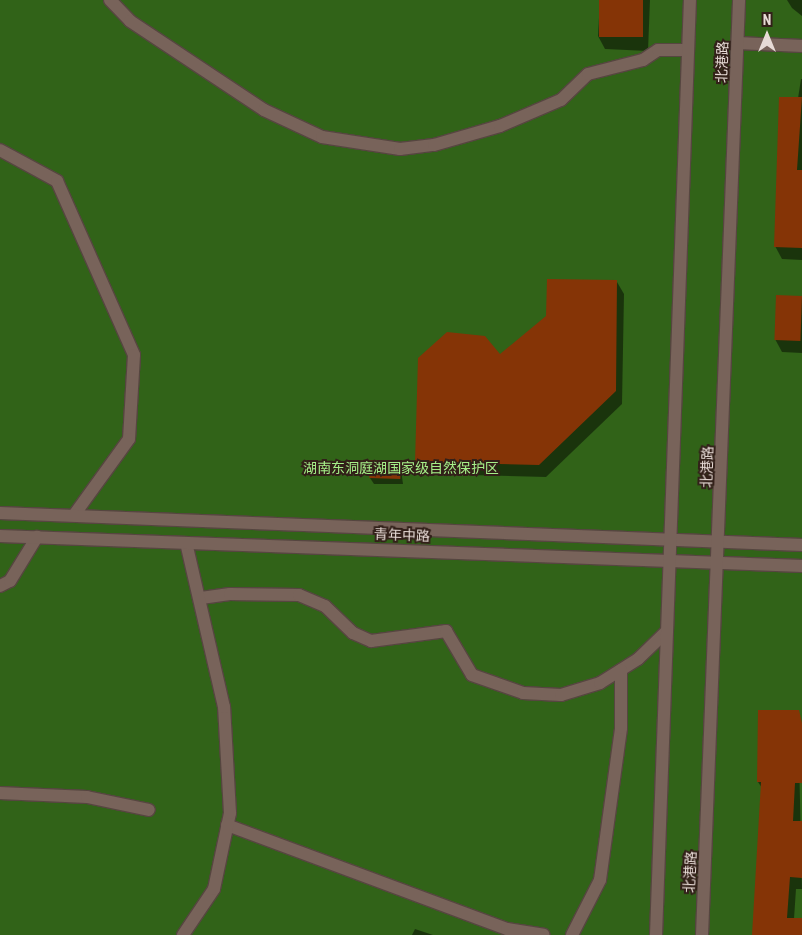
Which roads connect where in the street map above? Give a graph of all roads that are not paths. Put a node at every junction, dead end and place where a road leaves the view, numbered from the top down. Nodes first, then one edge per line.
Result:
1 (110, 0) edge
2 (690, 0) edge
3 (739, 0) edge
4 (738, 43) junction
5 (802, 46) edge
6 (688, 50) junction
7 (0, 150) edge
8 (0, 513) edge
9 (74, 515) junction
10 (0, 536) edge
11 (37, 537) junction
12 (670, 539) junction
13 (720, 541) junction
14 (186, 543) junction
15 (802, 545) edge
16 (669, 560) junction
17 (719, 561) junction
18 (802, 566) edge
19 (0, 586) edge
20 (201, 598) junction
21 (666, 632) junction
22 (621, 670) junction
23 (0, 792) edge
24 (149, 810) dead end
25 (227, 825) junction
26 (183, 935) edge
27 (544, 935) edge
28 (572, 935) edge
29 (656, 935) edge
30 (702, 935) edge

1 - 6 main road
2 - 6 main road
3 - 4 main road, 北港路
4 - 5 main road
4 - 13 main road, 北港路
6 - 12 main road
7 - 9 main road
8 - 9 main road
9 - 12 main road
10 - 11 main road, 青年中路
11 - 14 main road, 青年中路
11 - 19 main road
12 - 13 main road
12 - 16 main road
13 - 15 main road
13 - 17 main road, 北港路
14 - 16 main road, 青年中路
14 - 20 main road
16 - 17 main road, 青年中路
16 - 21 main road
17 - 18 main road, 青年中路
17 - 30 main road, 北港路
20 - 22 main road
20 - 25 main road
21 - 22 main road
21 - 29 main road
22 - 28 main road
23 - 24 main road
25 - 26 main road
25 - 27 main road

